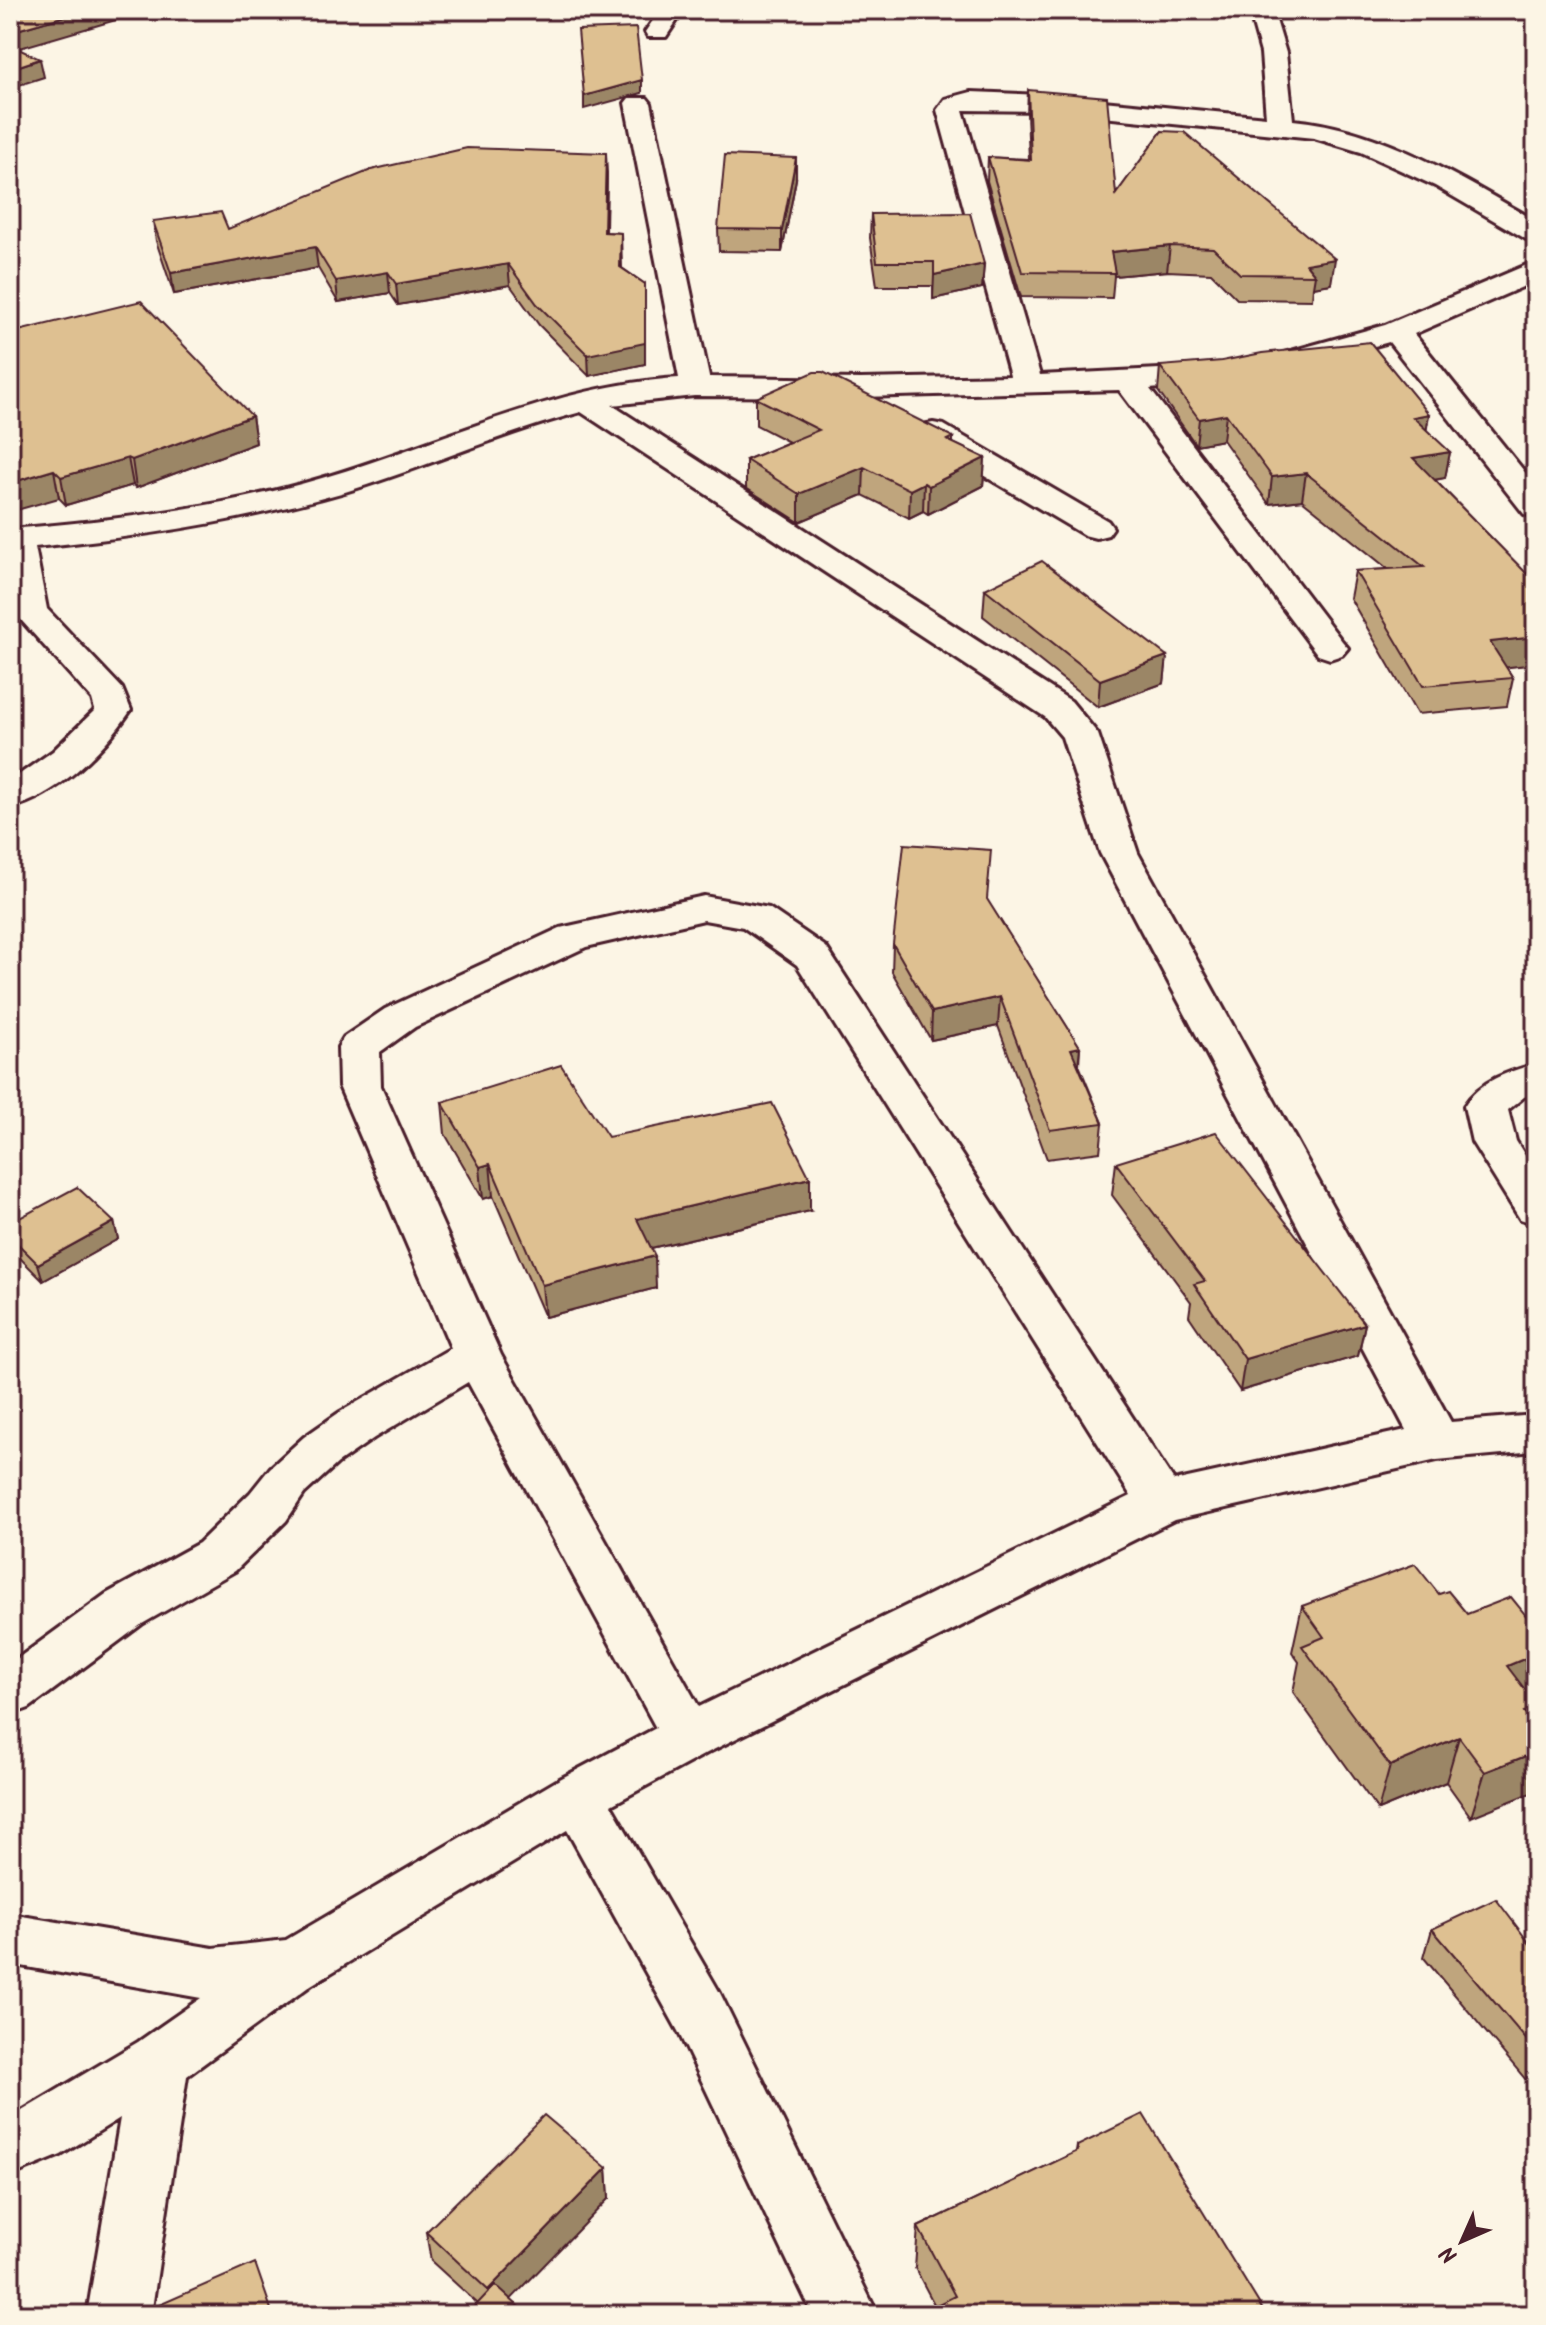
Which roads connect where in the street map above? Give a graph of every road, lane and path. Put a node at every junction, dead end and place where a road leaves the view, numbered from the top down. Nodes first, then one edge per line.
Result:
1 (1261, 10) edge
2 (638, 103) dead end
3 (1280, 127) junction
4 (1536, 233) edge
5 (1536, 270) edge
6 (1396, 331) junction
7 (1128, 381) junction
8 (1027, 383) junction
9 (696, 386) junction
10 (858, 388) junction
11 (585, 401) junction
12 (1536, 507) edge
13 (1096, 528) dead end
14 (13, 539) edge
15 (1330, 648) dead end
16 (10, 797) edge
17 (1536, 1078) edge
18 (1536, 1208) edge
19 (477, 1355) junction
20 (1536, 1433) edge
21 (1437, 1442) junction
22 (1162, 1503) junction
23 (10, 1693) edge
24 (688, 1737) junction
25 (577, 1796) junction
26 (10, 1939) edge
27 (295, 1965) junction
28 (159, 2061) junction
29 (10, 2147) edge
30 (119, 2315) edge
31 (846, 2315) edge

1 - 3 street
2 - 9 street
3 - 4 street
3 - 8 street
5 - 6 street
6 - 7 street
6 - 12 street
7 - 8 street
7 - 15 street
8 - 10 street
9 - 10 street
9 - 11 street
10 - 13 street
11 - 14 street
11 - 21 street
14 - 16 street
17 - 18 street
19 - 22 street
19 - 23 street
19 - 24 street
20 - 21 street
21 - 22 street
22 - 24 street
24 - 25 street
25 - 27 street
25 - 31 street
26 - 27 street
27 - 28 street
28 - 29 street
28 - 30 street

